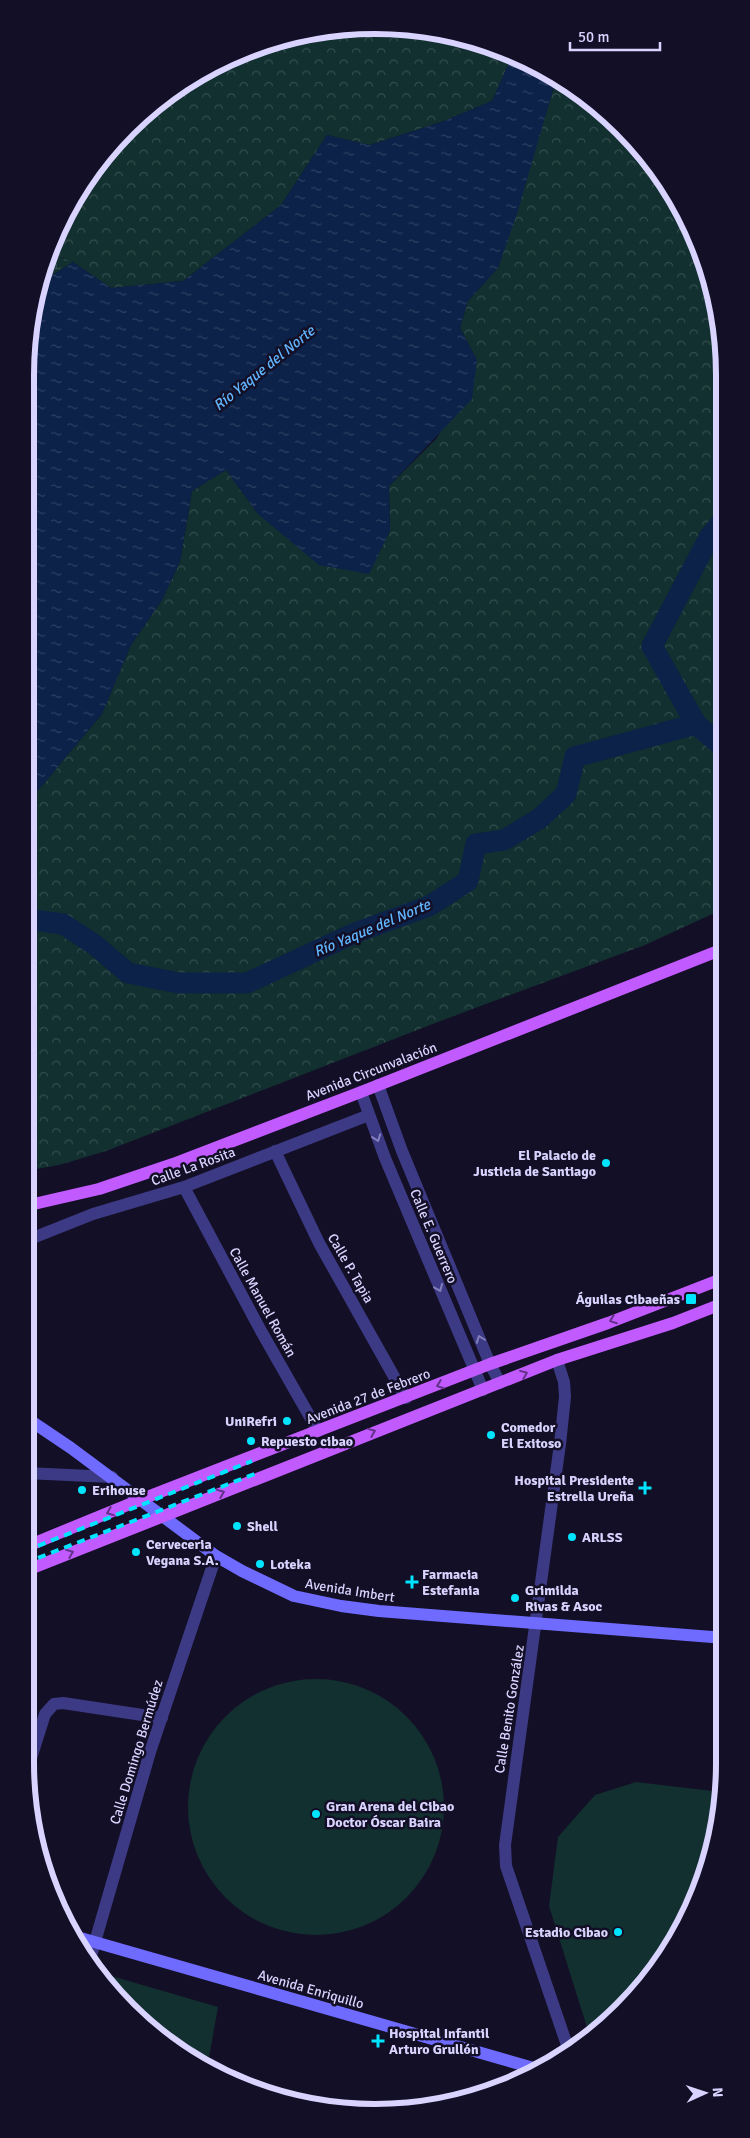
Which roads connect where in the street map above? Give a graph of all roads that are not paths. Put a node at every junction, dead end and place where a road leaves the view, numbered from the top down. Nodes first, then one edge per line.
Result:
1 (716, 952) edge
2 (378, 1085) junction
3 (361, 1092) junction
4 (369, 1115) junction
5 (275, 1152) junction
6 (184, 1187) junction
7 (34, 1204) edge
8 (34, 1237) edge
9 (716, 1281) edge
10 (716, 1306) edge
11 (557, 1360) junction
12 (490, 1364) junction
13 (474, 1372) junction
14 (500, 1383) junction
15 (483, 1390) junction
16 (406, 1398) junction
17 (34, 1424) edge
18 (318, 1431) junction
19 (34, 1473) edge
20 (112, 1477) junction
21 (142, 1499) junction
22 (162, 1516) junction
23 (34, 1543) edge
24 (216, 1556) junction
25 (34, 1567) edge
26 (537, 1624) junction
27 (716, 1637) edge
28 (162, 1718) junction
29 (34, 1749) edge
30 (82, 1939) edge
31 (95, 1942) junction
32 (92, 1954) edge
33 (567, 2045) edge
34 (530, 2067) edge

1 - 2 main road, Avenida Circunvalación
2 - 3 main road, Avenida Circunvalación
12 -> 2 street, Calle E. Guerrero
3 - 4 street, Calle E. Guerrero
3 - 7 main road, Avenida Circunvalación
4 - 5 street, Calle La Rosita
4 -> 13 street, Calle E. Guerrero
5 - 6 street, Calle La Rosita
5 - 16 street, Calle P. Tapia
6 - 8 street, Calle La Rosita
6 - 18 street, Calle Manuel Román
9 -> 12 main road, Avenida 27 de Febrero
10 - 11 main road
14 -> 11 main road
11 - 26 street, Calle Benito González
12 - 13 main road, Avenida 27 de Febrero
12 - 14 street, Calle E. Guerrero
13 - 15 street, Calle E. Guerrero
13 -> 16 main road, Avenida 27 de Febrero
14 - 15 main road
22 -> 15 main road
16 - 18 main road, Avenida 27 de Febrero
17 - 20 main road, Avenida Imbert
18 - 21 main road, Avenida 27 de Febrero
19 - 20 street
20 - 21 main road, Avenida Imbert
21 - 22 main road, Avenida Imbert
21 -> 23 main road, Avenida 27 de Febrero
22 - 24 main road, Avenida Imbert
25 -> 22 main road
24 - 26 main road, Avenida Imbert
24 - 28 street, Calle Domingo Bermúdez
26 - 27 main road, Avenida Imbert
26 - 33 street, Calle Benito González
28 - 29 street
28 - 31 street, Calle Domingo Bermúdez
30 - 31 main road, Avenida Enriquillo
31 - 32 street, Calle Domingo Bermúdez
31 - 34 main road, Avenida Enriquillo

